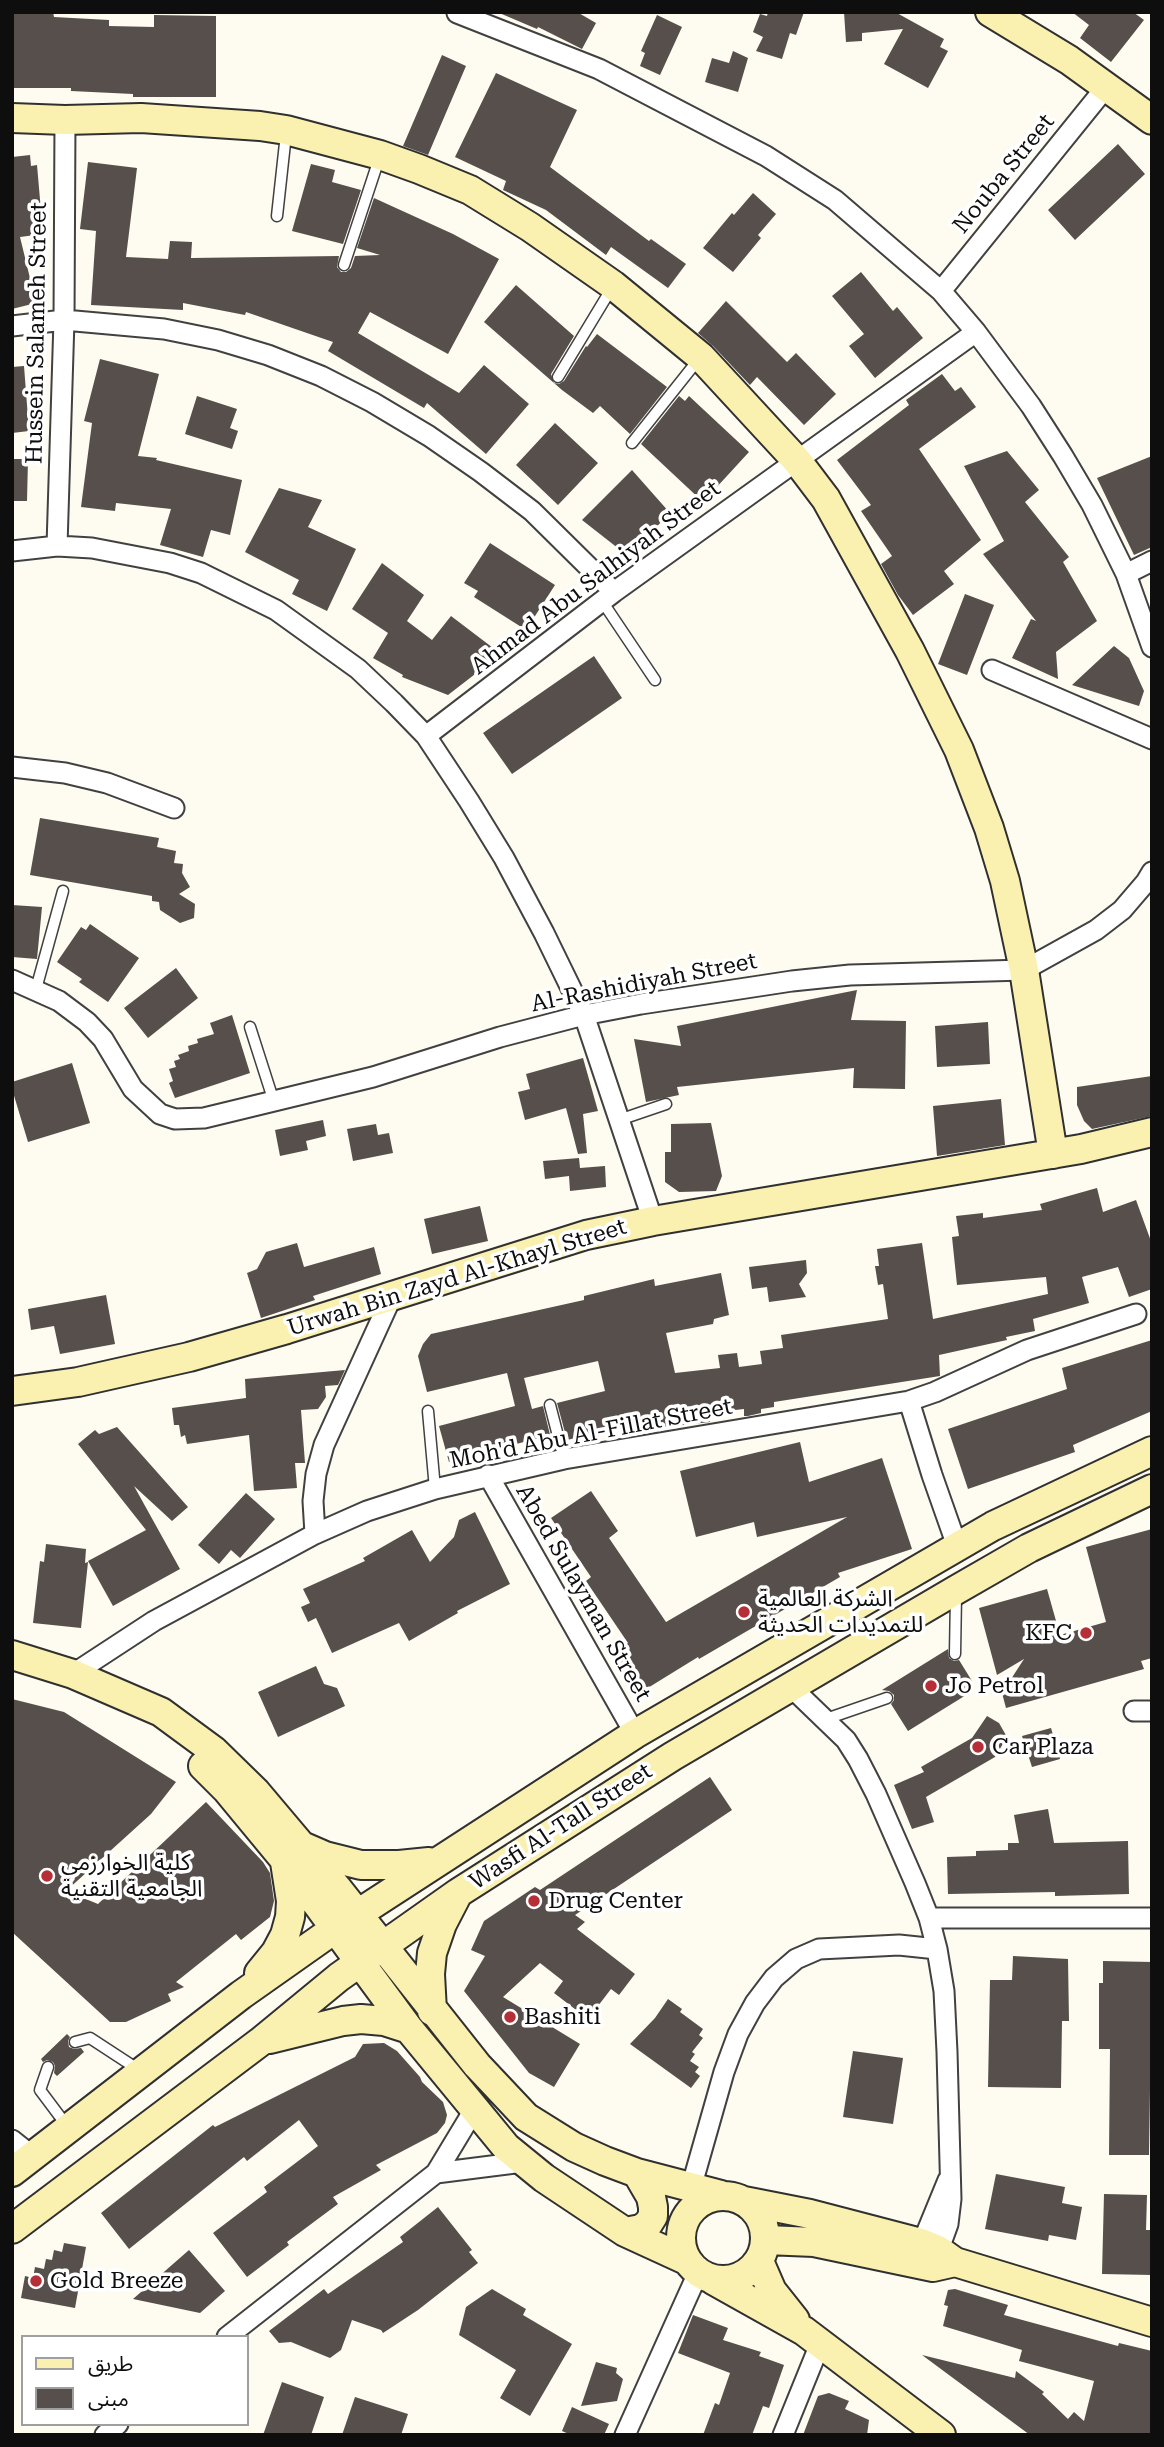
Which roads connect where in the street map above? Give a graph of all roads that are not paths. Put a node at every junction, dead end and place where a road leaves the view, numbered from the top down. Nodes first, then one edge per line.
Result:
1 (990, 12) edge
2 (457, 13) edge
3 (1106, 87) junction
4 (12, 118) edge
5 (65, 120) junction
6 (1152, 120) edge
7 (286, 130) junction
8 (380, 155) junction
9 (277, 216) dead end
10 (344, 265) dead end
11 (613, 285) junction
12 (941, 291) junction
13 (64, 320) junction
14 (12, 326) edge
15 (976, 332) junction
16 (701, 356) junction
17 (558, 377) dead end
18 (632, 443) dead end
19 (798, 462) junction
20 (57, 546) junction
21 (12, 551) edge
22 (1152, 561) edge
23 (1126, 574) junction
24 (608, 596) junction
25 (1152, 648) edge
26 (992, 670) dead end
27 (655, 681) dead end
28 (426, 736) junction
29 (1152, 739) edge
30 (12, 767) edge
31 (174, 808) dead end
32 (1152, 872) edge
33 (63, 891) dead end
34 (1024, 970) junction
35 (12, 980) edge
36 (36, 989) junction
37 (584, 1015) junction
38 (250, 1027) dead end
39 (274, 1103) junction
40 (666, 1104) dead end
41 (618, 1121) junction
42 (1152, 1132) edge
43 (1053, 1154) junction
44 (653, 1221) junction
45 (392, 1296) junction
46 (1136, 1314) dead end
47 (12, 1391) edge
48 (909, 1401) junction
49 (550, 1405) dead end
50 (428, 1411) dead end
51 (1152, 1451) edge
52 (564, 1459) junction
53 (488, 1475) junction
54 (435, 1489) junction
55 (1152, 1489) edge
56 (316, 1534) junction
57 (957, 1546) junction
58 (956, 1590) junction
59 (955, 1654) dead end
60 (12, 1656) edge
61 (73, 1674) junction
62 (791, 1688) junction
63 (887, 1698) dead end
64 (826, 1719) junction
65 (635, 1734) junction
66 (292, 1852) junction
67 (436, 1861) junction
68 (458, 1893) junction
69 (929, 1918) junction
70 (1152, 1918) edge
71 (346, 1921) junction
72 (937, 1949) junction
73 (371, 1954) junction
74 (241, 1995) junction
75 (432, 2011) junction
76 (409, 2029) junction
77 (75, 2042) dead end
78 (260, 2042) junction
79 (48, 2067) dead end
80 (142, 2073) junction
81 (474, 2110) junction
82 (68, 2127) junction
83 (19, 2156) edge
84 (523, 2162) junction
85 (436, 2173) junction
86 (638, 2173) junction
87 (691, 2188) junction
88 (732, 2198) junction
89 (12, 2229) edge
90 (625, 2232) junction
91 (762, 2250) junction
92 (932, 2257) junction
93 (699, 2271) junction
94 (1152, 2322) edge
95 (230, 2335) edge
96 (812, 2337) junction
97 (625, 2435) edge
98 (783, 2435) edge
99 (940, 2435) edge

1 - 3 street
2 - 12 street
3 - 6 street
3 - 12 street, Nouba Street
4 - 5 street
5 - 7 street
5 - 13 street, Hussein Salameh Street
7 - 8 street
7 - 9 lane
8 - 10 lane
8 - 11 street
11 - 16 street
11 - 17 lane
12 - 15 street
13 - 14 street
13 - 20 street, Hussein Salameh Street
13 - 24 street
15 - 19 street, Ahmad Abu Salhiyah Street
15 - 23 street
16 - 18 lane
16 - 19 street
19 - 24 street, Ahmad Abu Salhiyah Street
19 - 34 street
20 - 21 street
20 - 28 street
22 - 23 street
23 - 25 street
24 - 27 lane
24 - 28 street, Ahmad Abu Salhiyah Street
26 - 29 street
28 - 37 street
30 - 31 street
32 - 34 street
33 - 36 lane
34 - 37 street, Al-Rashidiyah Street
34 - 43 street
35 - 36 street
36 - 39 street, Al-Rashidiyah Street
37 - 39 street, Al-Rashidiyah Street
37 - 41 street
38 - 39 lane
40 - 41 lane
41 - 44 street
42 - 43 street, Urwah Bin Zayd Al-Khayl Street
43 - 44 street, Urwah Bin Zayd Al-Khayl Street
44 - 45 street, Urwah Bin Zayd Al-Khayl Street
45 - 47 street, Urwah Bin Zayd Al-Khayl Street
45 - 56 street
46 - 48 street, Moh'd Abu Al-Fillat Street
48 - 52 street, Moh'd Abu Al-Fillat Street
48 - 57 street
49 - 52 lane
50 - 54 lane
51 - 57 street, Wasfi Al-Tall Street
52 - 53 street, Moh'd Abu Al-Fillat Street
53 - 54 street, Moh'd Abu Al-Fillat Street
53 - 65 street, Abed Sulayman Street
54 - 56 street, Moh'd Abu Al-Fillat Street
55 - 58 street, Wasfi Al-Tall Street
56 - 61 street, Moh'd Abu Al-Fillat Street
57 - 65 street, Wasfi Al-Tall Street
58 - 59 lane
58 - 62 street, Wasfi Al-Tall Street
60 - 61 street
61 - 66 street
62 - 64 street
62 - 68 street, Wasfi Al-Tall Street
63 - 64 lane
64 - 69 street
65 - 67 street, Wasfi Al-Tall Street
66 - 67 street
66 - 71 street
66 - 74 street
67 - 71 street, Wasfi Al-Tall Street
68 - 73 street, Wasfi Al-Tall Street
68 - 75 street
69 - 70 street
69 - 72 street
71 - 73 street
71 - 74 street, Wasfi Al-Tall Street
72 - 87 street
72 - 92 street
73 - 75 street
73 - 76 street
73 - 78 street, Wasfi Al-Tall Street
74 - 80 street, Wasfi Al-Tall Street
75 - 86 street
76 - 78 street
76 - 81 street
77 - 80 lane
78 - 89 street, Wasfi Al-Tall Street
79 - 82 lane
80 - 82 street, Wasfi Al-Tall Street
81 - 84 street
81 - 85 street
82 - 83 street, Wasfi Al-Tall Street
84 - 85 street
84 - 90 street
85 - 95 street
86 - 87 street
86 - 90 street
87 - 88 street
88 - 91 street
88 - 92 street
88 - 93 street
90 - 93 street
91 - 92 street
91 - 93 street
91 - 96 street
92 - 94 street
93 - 96 street
93 - 97 street
96 - 98 street
96 - 99 street

